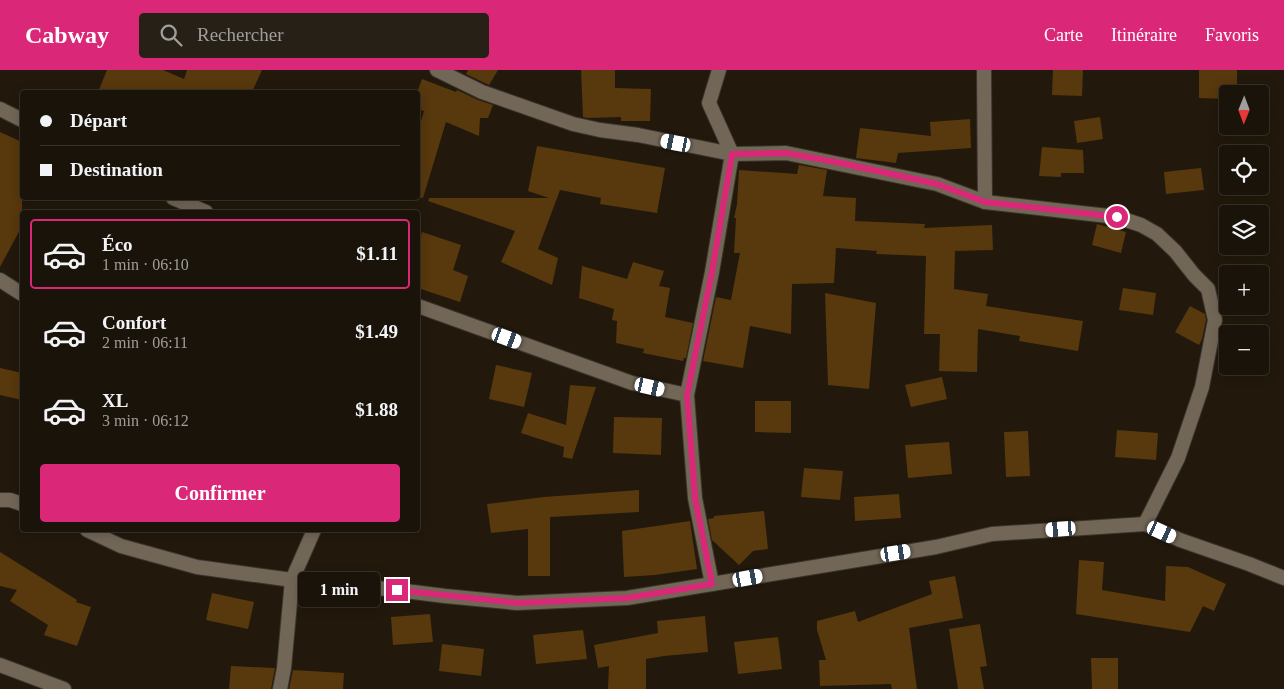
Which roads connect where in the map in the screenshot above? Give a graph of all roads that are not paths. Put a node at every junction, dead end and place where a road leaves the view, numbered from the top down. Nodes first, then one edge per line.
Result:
1 (437, 70) edge
2 (719, 70) edge
3 (984, 70) edge
4 (0, 109) edge
5 (20, 119) edge
6 (732, 154) junction
7 (178, 200) edge
8 (985, 202) junction
9 (201, 210) edge
10 (0, 280) edge
11 (20, 293) edge
12 (420, 307) edge
13 (687, 395) junction
14 (0, 500) edge
15 (20, 503) edge
16 (1145, 524) junction
17 (91, 532) edge
18 (313, 532) edge
19 (1284, 578) edge
20 (292, 580) junction
21 (712, 584) junction
22 (0, 665) edge
23 (64, 689) edge
24 (280, 689) edge

1 - 6 street
2 - 6 street
3 - 8 street
4 - 5 street
6 - 8 street
6 - 13 street
7 - 9 street
8 - 16 street
10 - 11 street
12 - 13 street
13 - 21 street
14 - 15 street
16 - 19 street
16 - 21 street
17 - 20 street
18 - 20 street
20 - 21 street
20 - 24 street
22 - 23 street

